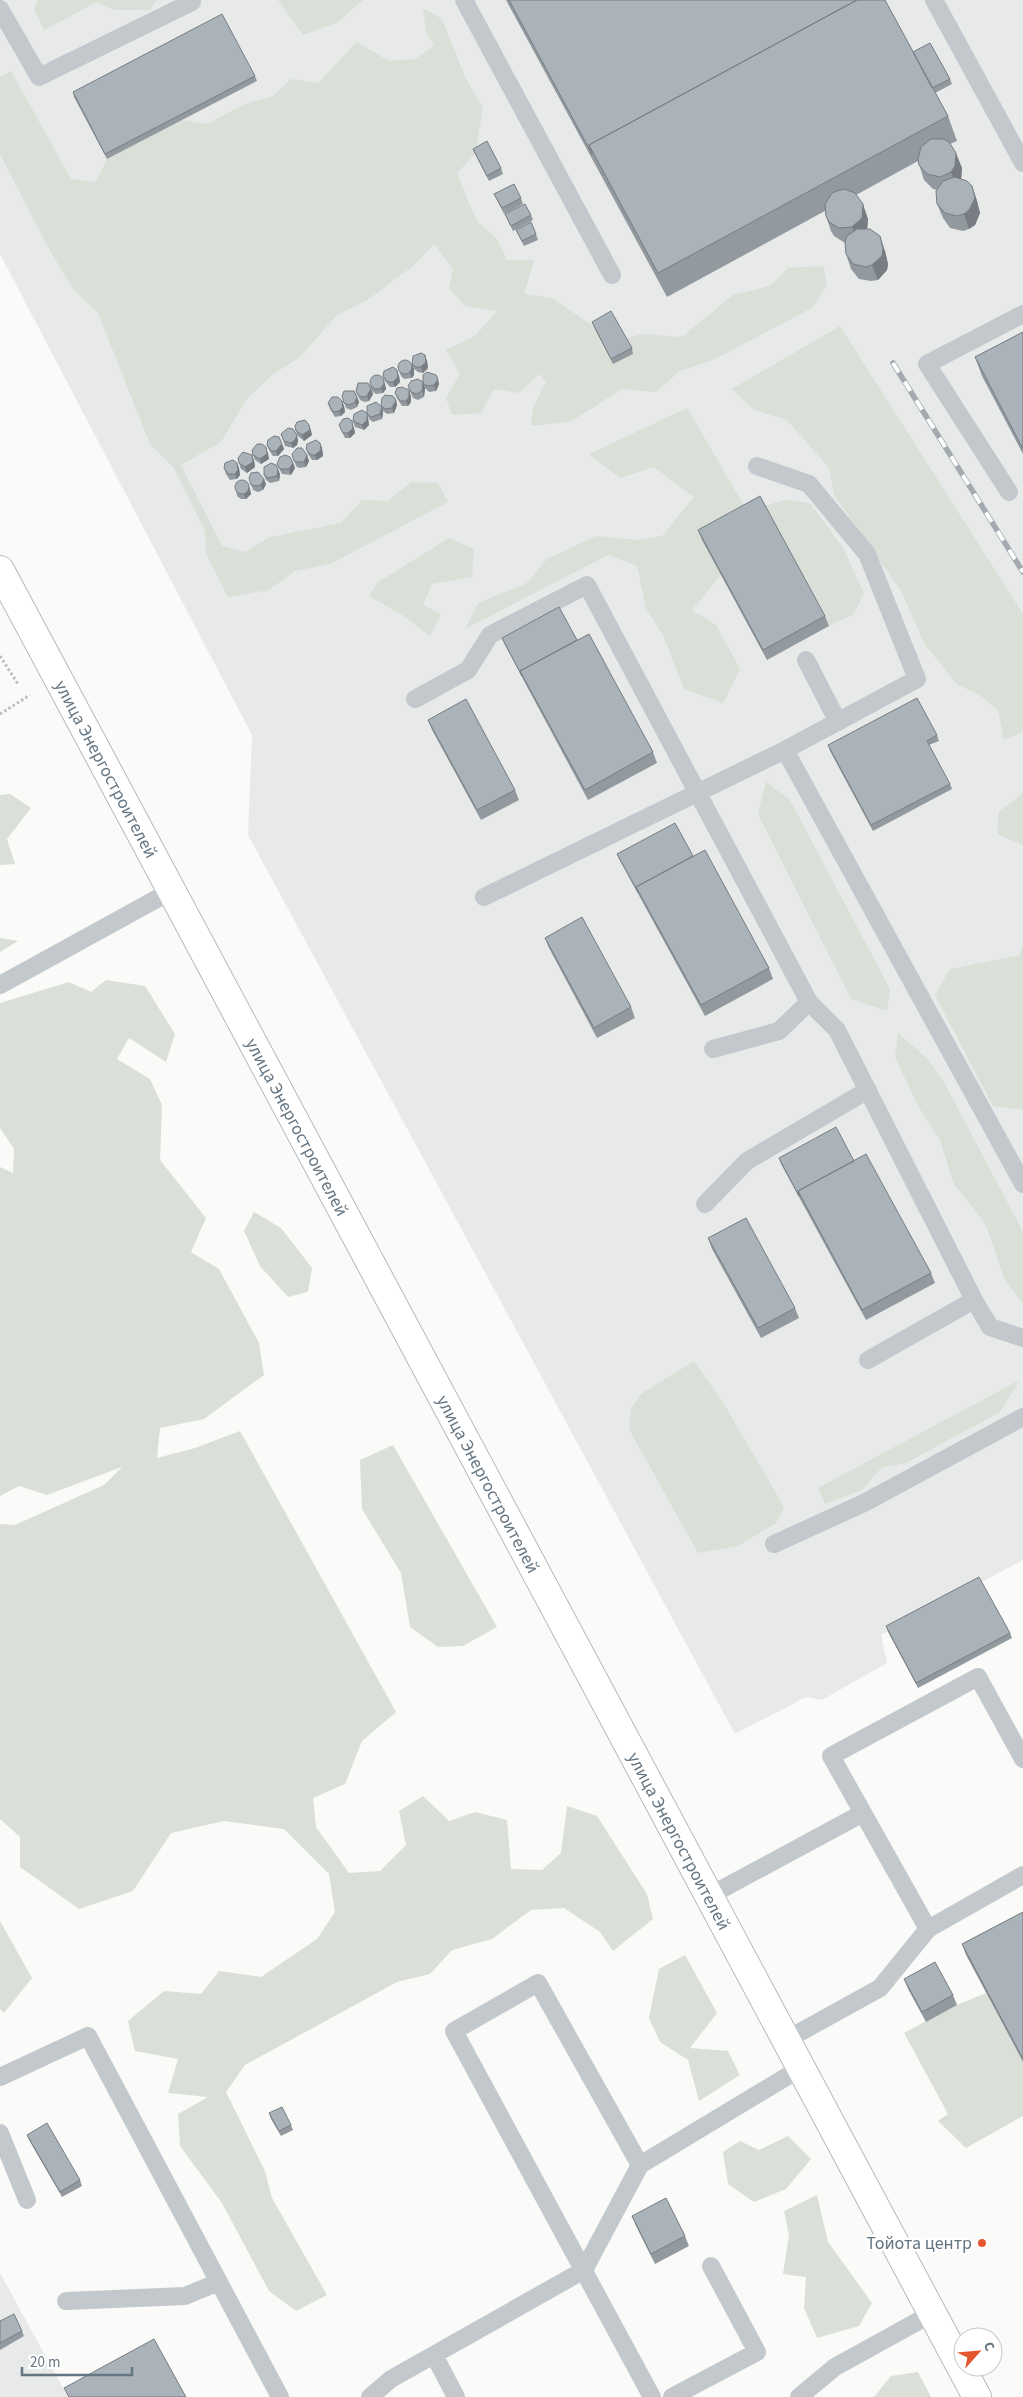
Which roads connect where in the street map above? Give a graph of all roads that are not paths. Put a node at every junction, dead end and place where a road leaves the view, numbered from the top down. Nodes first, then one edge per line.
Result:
1 (464, 0) edge
2 (934, 0) edge
3 (192, 2) dead end
4 (0, 9) edge
5 (1023, 163) edge
6 (612, 276) dead end
7 (1023, 314) edge
8 (757, 466) dead end
9 (1009, 492) dead end
10 (0, 570) edge
11 (806, 660) dead end
12 (416, 699) dead end
13 (838, 722) junction
14 (785, 750) junction
15 (697, 792) junction
16 (171, 891) junction
17 (484, 897) dead end
18 (0, 985) edge
19 (809, 1002) junction
20 (713, 1049) dead end
21 (868, 1090) junction
22 (1023, 1184) edge
23 (705, 1204) dead end
24 (974, 1300) junction
25 (1023, 1338) edge
26 (868, 1360) dead end
27 (1023, 1417) edge
28 (774, 1544) dead end
29 (1023, 1759) edge
30 (863, 1813) junction
31 (1023, 1875) edge
32 (709, 1896) junction
33 (928, 1929) junction
34 (786, 2040) junction
35 (802, 2068) junction
36 (0, 2077) edge
37 (0, 2133) edge
38 (640, 2165) junction
39 (27, 2200) dead end
40 (711, 2266) dead end
41 (584, 2270) junction
42 (218, 2282) junction
43 (66, 2301) dead end
44 (933, 2314) junction
45 (434, 2355) junction
46 (280, 2397) edge
47 (370, 2397) edge
48 (456, 2397) edge
49 (652, 2397) edge
50 (672, 2397) edge
51 (799, 2397) edge
52 (977, 2397) edge

1 - 6 lane
2 - 5 lane
3 - 4 lane
7 - 9 lane
8 - 13 lane
10 - 16 main road, улица Энергостроителей
11 - 13 lane
12 - 15 lane
13 - 14 lane
14 - 15 lane
14 - 22 lane
15 - 17 lane
15 - 19 lane
16 - 18 lane
16 - 32 main road, улица Энергостроителей
19 - 20 lane
19 - 21 lane
21 - 23 lane
21 - 24 lane
24 - 25 lane
24 - 26 lane
27 - 28 lane
29 - 30 lane
30 - 32 lane
30 - 33 lane
31 - 33 lane
32 - 34 main road, улица Энергостроителей
33 - 34 lane
34 - 35 main road, улица Энергостроителей
35 - 38 lane
35 - 44 main road, улица Энергостроителей
36 - 42 lane
37 - 39 lane
38 - 41 lane
38 - 41 lane
40 - 50 lane
41 - 45 lane
41 - 49 lane
42 - 43 lane
42 - 46 lane
44 - 51 lane
44 - 52 main road, улица Энергостроителей
45 - 47 lane
45 - 48 lane

